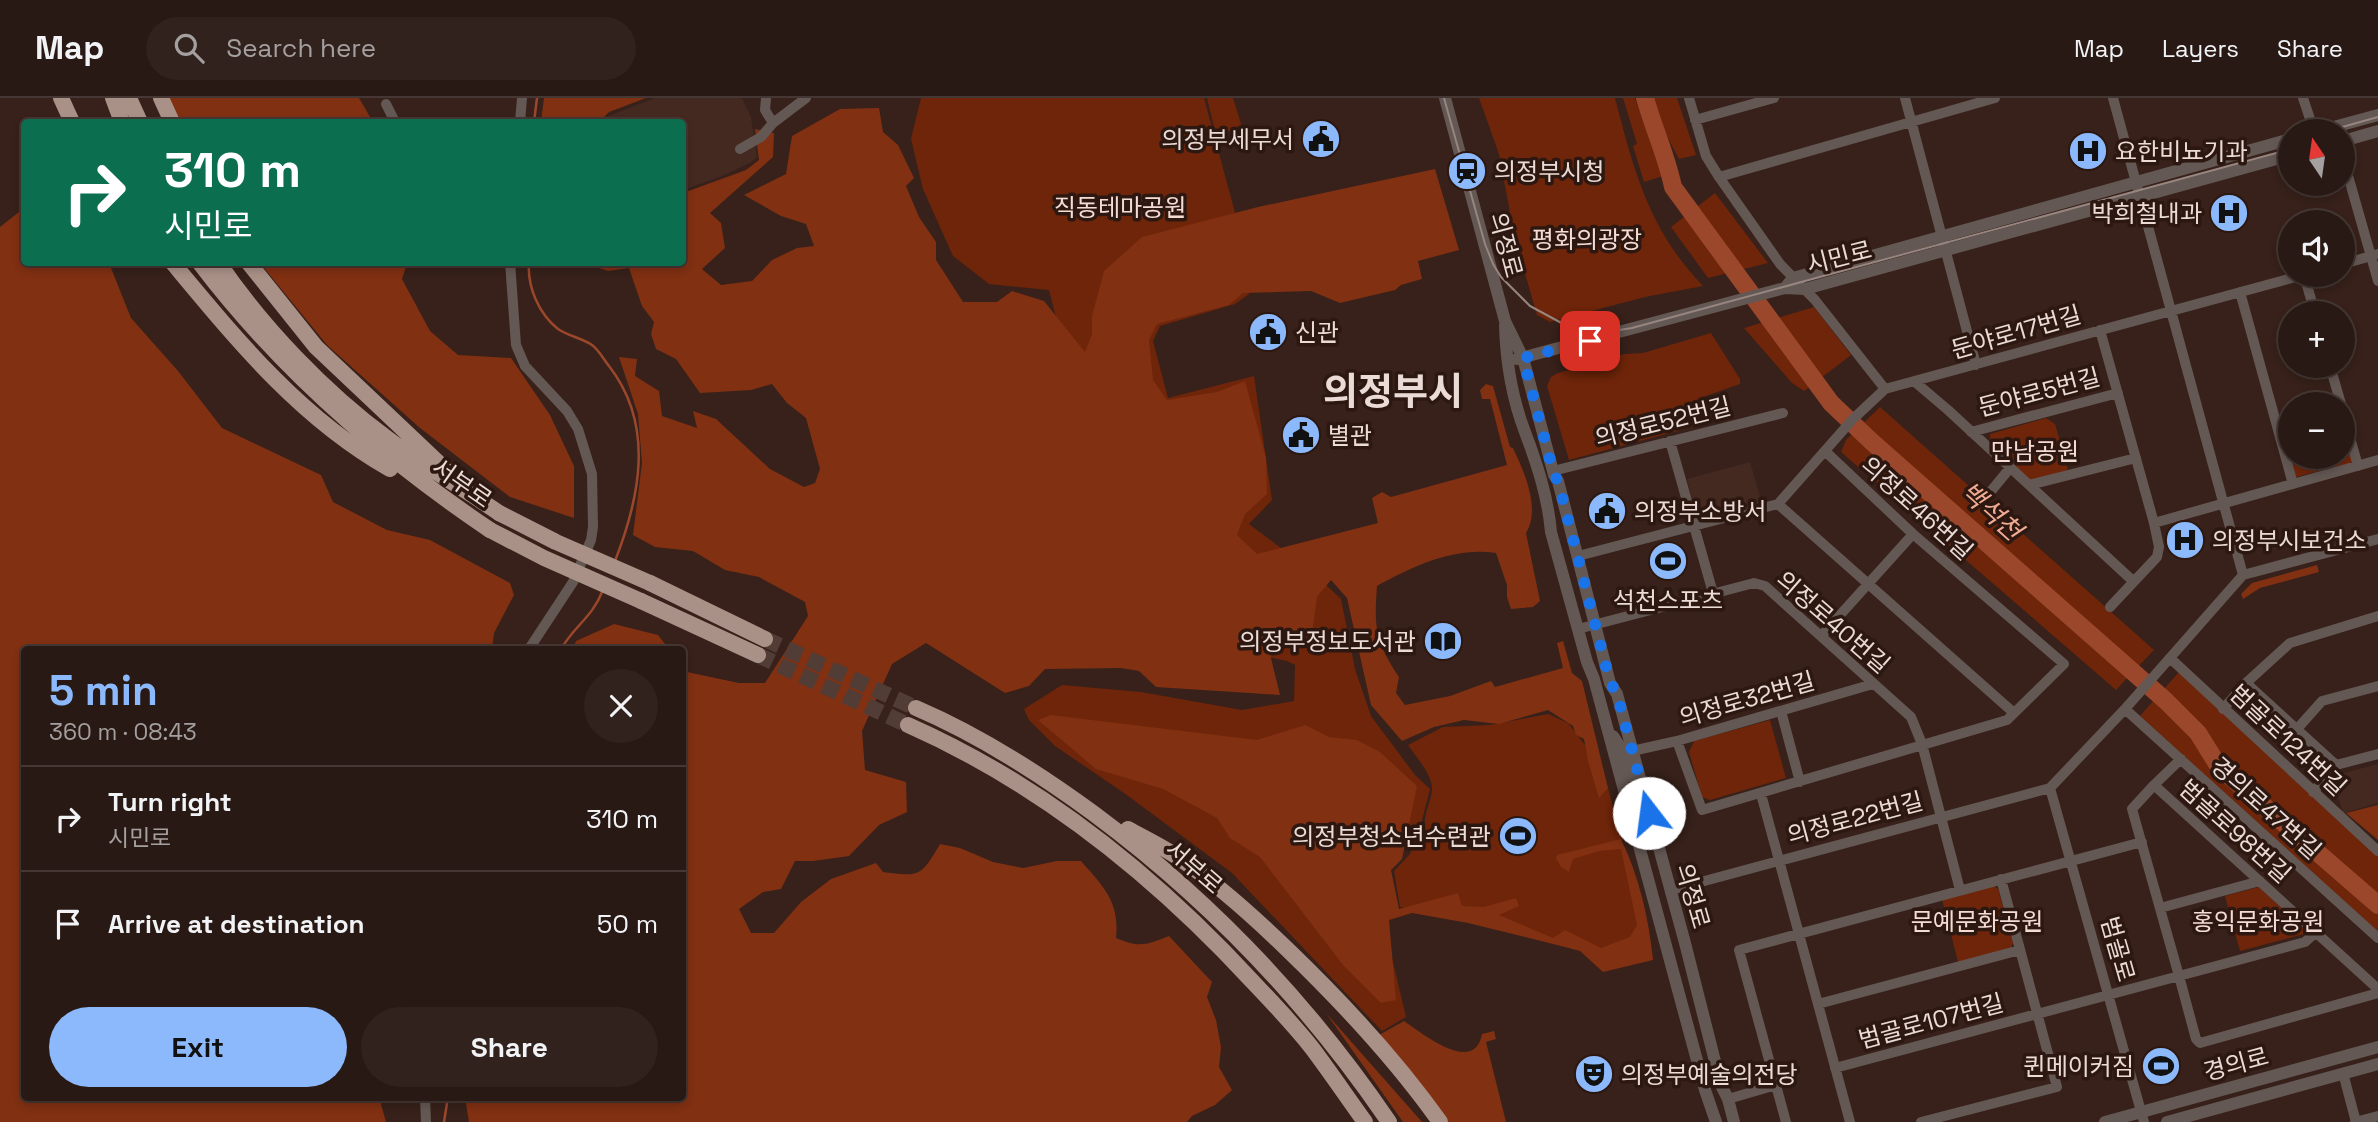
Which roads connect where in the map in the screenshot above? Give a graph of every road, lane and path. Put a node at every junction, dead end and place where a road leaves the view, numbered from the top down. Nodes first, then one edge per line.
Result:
1 (61, 98) edge
2 (113, 98) edge
3 (129, 98) edge
4 (161, 98) edge
5 (523, 98) edge
6 (766, 98) edge
7 (806, 98) edge
8 (1446, 98) edge
9 (1689, 98) edge
10 (1774, 98) edge
11 (1905, 98) edge
12 (1995, 98) edge
13 (2113, 98) edge
14 (2303, 98) edge
15 (1975, 101) edge
16 (386, 104) dead end
17 (2378, 115) edge
18 (71, 119) edge
19 (121, 119) edge
20 (139, 119) edge
21 (171, 119) edge
22 (394, 119) edge
23 (520, 119) edge
24 (2312, 119) edge
25 (1695, 120) junction
26 (2356, 121) edge
27 (1912, 122) junction
28 (773, 123) junction
29 (2378, 131) edge
30 (2356, 137) edge
31 (2278, 143) edge
32 (740, 149) dead end
33 (2278, 159) edge
34 (1719, 177) junction
35 (2135, 182) junction
36 (2356, 196) edge
37 (2139, 197) junction
38 (1942, 236) junction
39 (1945, 250) junction
40 (2375, 255) edge
41 (2355, 261) edge
42 (175, 266) edge
43 (203, 266) edge
44 (221, 266) edge
45 (251, 266) edge
46 (510, 266) edge
47 (2378, 281) edge
48 (2278, 282) edge
49 (1789, 283) junction
50 (1805, 289) junction
51 (2239, 292) junction
52 (2170, 311) junction
53 (1505, 321) junction
54 (2100, 330) junction
55 (1523, 358) junction
56 (1506, 362) junction
57 (1976, 365) junction
58 (1914, 382) junction
59 (1885, 390) junction
60 (2118, 393) junction
61 (1783, 413) dead end
62 (1971, 432) junction
63 (1670, 441) junction
64 (1829, 449) junction
65 (2355, 455) edge
66 (2136, 458) junction
67 (2378, 460) edge
68 (2358, 466) junction
69 (2010, 468) junction
70 (1553, 471) junction
71 (2293, 484) junction
72 (2029, 485) junction
73 (471, 494) junction
74 (439, 496) junction
75 (1987, 496) dead end
76 (2224, 503) junction
77 (1778, 504) junction
78 (2154, 523) junction
79 (1693, 526) junction
80 (1913, 534) junction
81 (2378, 538) edge
82 (1578, 556) junction
83 (2243, 575) junction
84 (2133, 580) junction
85 (1870, 584) junction
86 (1713, 593) junction
87 (2110, 607) dead end
88 (2378, 616) edge
89 (1595, 623) junction
90 (1578, 629) junction
91 (1822, 635) junction
92 (765, 639) tunnel mouth
93 (531, 646) edge
94 (758, 655) tunnel mouth
95 (2168, 661) junction
96 (2246, 683) junction
97 (1873, 684) junction
98 (2378, 686) edge
99 (916, 708) tunnel mouth
100 (2125, 709) junction
101 (2223, 709) junction
102 (1781, 711) junction
103 (2014, 713) junction
104 (908, 724) tunnel mouth
105 (1607, 727) junction
106 (2297, 729) junction
107 (1677, 741) junction
108 (1922, 744) junction
109 (1632, 751) junction
110 (2378, 754) edge
111 (2180, 760) junction
112 (2336, 765) junction
113 (1800, 782) junction
114 (2154, 785) junction
115 (2050, 788) junction
116 (2312, 792) junction
117 (1761, 793) junction
118 (1077, 802) junction
119 (1941, 817) junction
120 (2142, 842) junction
121 (2378, 851) edge
122 (2071, 860) junction
123 (1779, 861) junction
124 (2001, 879) junction
125 (2260, 881) junction
126 (1651, 888) junction
127 (1671, 890) junction
128 (1960, 890) junction
129 (2160, 908) junction
130 (2315, 933) junction
131 (1799, 934) junction
132 (2378, 938) edge
133 (2020, 950) junction
134 (2179, 975) junction
135 (2378, 991) edge
136 (2110, 994) junction
137 (1818, 1004) junction
138 (2037, 1014) junction
139 (2378, 1047) edge
140 (2378, 1063) edge
141 (1835, 1068) junction
142 (2343, 1073) junction
143 (1776, 1085) junction
144 (1728, 1099) junction
145 (425, 1101) edge
146 (2378, 1116) edge
147 (2143, 1117) edge
148 (426, 1122) edge
149 (1365, 1122) edge
150 (1388, 1122) edge
151 (1440, 1122) edge
152 (1716, 1122) edge
153 (1734, 1122) edge
154 (1786, 1122) edge
155 (1850, 1122) edge
156 (1921, 1122) edge
157 (2105, 1122) edge
158 (2167, 1122) edge
159 (2356, 1122) edge

1 - 18 highway
2 - 19 highway
3 - 20 highway
4 - 21 highway
5 - 23 street
6 - 28 street
7 - 28 street
8 - 53 street, 의정로
9 - 25 street
10 - 25 street
11 - 27 street
12 - 15 street
13 - 35 street
14 - 24 street
15 - 27 street
16 - 22 street
17 - 26 street
25 - 34 street
27 - 34 street
27 - 38 street
28 - 32 street
29 - 30 street
31 - 35 street, 시민로
33 - 37 street, 시민로
34 - 49 street
35 - 37 street
35 - 38 street, 시민로
36 - 40 street
37 - 39 street, 시민로
37 - 52 street
38 - 39 street
38 - 49 street, 시민로
39 - 50 street, 시민로
39 - 57 street
40 - 41 street
40 - 47 street
42 - 74 highway
43 - 74 highway, 서부로
44 - 73 highway, 서부로
45 - 73 highway
46 - 93 street
48 - 51 street, 둔야로17번길
49 - 50 street, 시민로
49 - 55 street
50 - 59 street
51 - 52 street, 둔야로17번길
51 - 71 street
52 - 54 street, 둔야로17번길
52 - 76 street
53 - 55 street, 의정로
53 - 56 street, 의정로
54 - 57 street, 둔야로17번길
54 - 60 street, 둔야로5번길
55 - 56 street
55 - 70 street, 의정로
56 - 90 street, 의정로
57 - 58 street, 둔야로17번길
58 - 59 street, 둔야로17번길
58 - 62 street, 둔야로5번길
59 - 64 street, 둔야로17번길
60 - 62 street, 둔야로5번길
60 - 66 street, 둔야로5번길
61 - 63 street, 의정로52번길
62 - 69 street, 둔야로5번길
63 - 70 street, 의정로52번길
63 - 79 street
64 - 77 street, 의정로46번길
64 - 80 street, 의정로46번길
65 - 68 street
66 - 72 street
66 - 78 street, 둔야로5번길
67 - 68 street
68 - 71 street
69 - 72 street, 둔야로5번길
69 - 75 street
70 - 82 street, 의정로
71 - 76 street
72 - 84 street, 둔야로5번길
73 - 92 highway, 서부로, bridge
74 - 94 highway, 서부로, bridge
76 - 78 street
76 - 83 street
77 - 79 street
77 - 85 street
78 - 84 street, 둔야로5번길
79 - 82 street
79 - 86 street
80 - 85 street
80 - 103 street, 의정로46번길
81 - 83 street
82 - 89 street, 의정로
83 - 95 street
84 - 87 street, 둔야로5번길
85 - 91 street
85 - 103 street
86 - 89 street, 의정로40번길
86 - 91 street, 의정로40번길
88 - 96 street
89 - 90 street, 의정로40번길
89 - 109 street, 의정로
90 - 105 street, 의정로
91 - 97 street, 의정로40번길
95 - 100 street
95 - 101 street, 범골로124번길
96 - 101 street
96 - 106 street
97 - 102 street, 의정로32번길
97 - 108 street, 의정로40번길
98 - 106 street
99 - 118 highway, 서부로
100 - 111 street, 경의로47번길
100 - 115 street
101 - 116 street, 범골로124번길
102 - 107 street, 의정로32번길
102 - 113 street
103 - 108 street, 의정로46번길
104 - 149 highway, 서부로
105 - 109 street
105 - 126 street, 의정로
106 - 112 street
107 - 109 street, 의정로32번길
107 - 117 street, 의정로46번길
108 - 113 street, 의정로46번길
108 - 119 street, 의정로40번길
109 - 127 street, 의정로
110 - 112 street
111 - 114 street
111 - 132 street, 경의로47번길
112 - 116 street
113 - 117 street, 의정로46번길
114 - 120 street, 범골로98번길
114 - 125 street, 범골로98번길
115 - 119 street, 의정로22번길
115 - 122 street, 범골로
116 - 121 street, 범골로124번길
117 - 123 street, 범골로107번길
118 - 150 highway, 서부로
118 - 151 highway
119 - 123 street, 의정로22번길
119 - 128 street
120 - 122 street
120 - 129 street, 범골로98번길
122 - 124 street
122 - 136 street, 범골로
123 - 127 street, 의정로22번길
123 - 131 street, 범골로107번길
124 - 128 street
124 - 133 street, 범골로107번길
125 - 129 street
125 - 130 street, 범골로98번길
126 - 127 street
126 - 152 street, 의정로
127 - 144 street, 의정로
128 - 131 street
129 - 134 street, 범골로98번길
130 - 134 street
130 - 135 street, 범골로98번길
131 - 137 street, 범골로107번길
131 - 143 street
133 - 137 street, 범골로107번길
133 - 138 street, 범골로107번길
134 - 135 street, 범골로98번길
134 - 136 street
136 - 138 street, 범골로107번길
136 - 147 street, 범골로
137 - 141 street, 범골로107번길
138 - 141 street, 범골로107번길
138 - 156 street, 범골로107번길
139 - 147 street, 경의로
140 - 142 street, 경의로
141 - 155 street, 범골로107번길
142 - 158 street, 경의로
142 - 159 street
143 - 144 street
143 - 154 street
144 - 153 street, 의정로
145 - 148 street
146 - 159 street
147 - 157 street, 경의로

